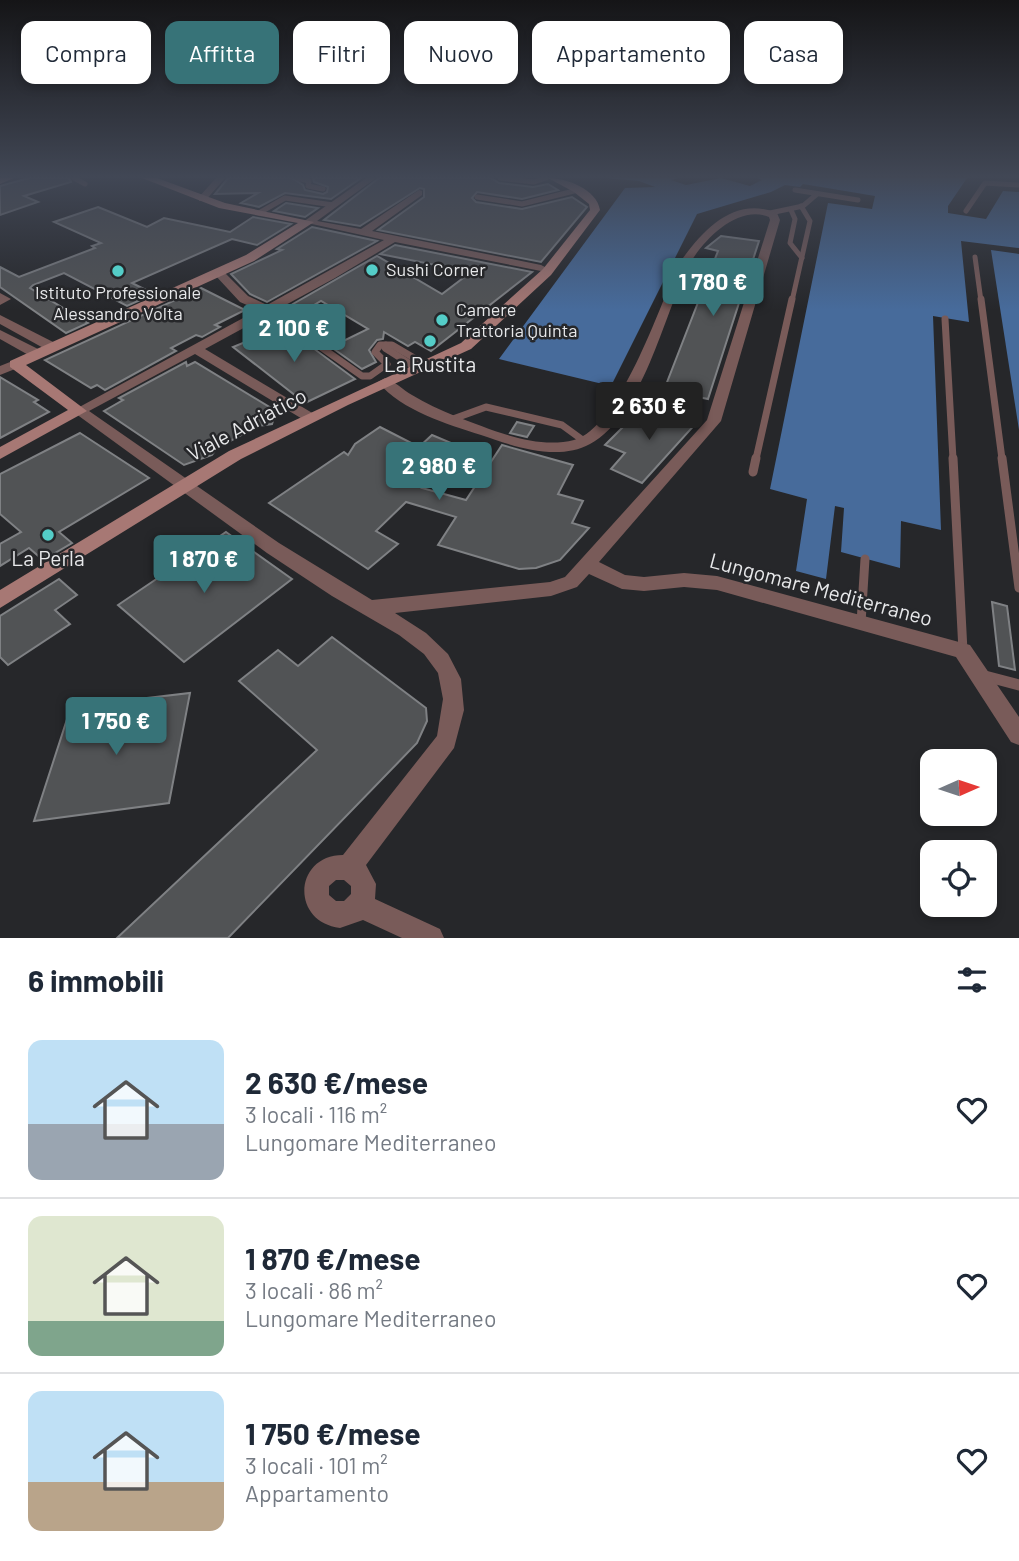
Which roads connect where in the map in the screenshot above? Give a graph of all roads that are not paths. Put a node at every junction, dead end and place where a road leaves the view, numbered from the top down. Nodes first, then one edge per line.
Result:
1 (307, 222) joint
2 (379, 222) edge
3 (586, 222) edge
4 (729, 222) edge
5 (774, 222) edge
6 (794, 222) edge
7 (810, 222) edge
8 (363, 233) junction
9 (393, 239) junction
10 (975, 257) dead end
11 (802, 258) junction
12 (541, 268) dead end
13 (219, 273) junction
14 (271, 308) junction
15 (0, 318) edge
16 (945, 319) dead end
17 (0, 334) edge
18 (40, 348) junction
19 (196, 349) junction
20 (7, 367) edge
21 (422, 367) junction
22 (385, 382) junction
23 (79, 411) junction
24 (309, 417) junction
25 (453, 419) junction
26 (584, 442) junction
27 (0, 454) edge
28 (753, 472) dead end
29 (186, 484) junction
30 (865, 559) dead end
31 (588, 565) junction
32 (1019, 588) edge
33 (0, 600) edge
34 (371, 608) junction
35 (861, 623) junction
36 (963, 651) junction
37 (978, 674) junction
38 (1019, 685) edge
39 (1019, 734) edge
40 (349, 867) junction
41 (358, 904) junction
42 (430, 938) edge

1 - 8 street
1 - 13 street
2 - 8 street
3 - 21 street, Viale Adriatico
4 - 26 street
5 - 31 street
6 - 11 lane
7 - 11 lane
8 - 9 street
9 - 12 street
9 - 14 street
10 - 32 lane
11 - 28 lane
13 - 14 street
13 - 18 street
14 - 19 street
14 - 21 lane
15 - 18 street
16 - 36 lane
17 - 18 street
18 - 20 street
19 - 23 street
19 - 24 street
20 - 23 street
21 - 22 street, Viale Adriatico
22 - 24 street, Viale Adriatico
22 - 25 street
23 - 27 street
23 - 29 street
24 - 29 street, Viale Adriatico
25 - 26 street
25 - 26 lane
29 - 33 street, Viale Adriatico
29 - 34 street
30 - 35 lane
31 - 34 street
31 - 35 street, Lungomare Mediterraneo
34 - 40 street
35 - 36 street, Lungomare Mediterraneo
36 - 37 street
37 - 38 lane
37 - 39 street
40 - 41 street
40 - 41 street
41 - 42 street

